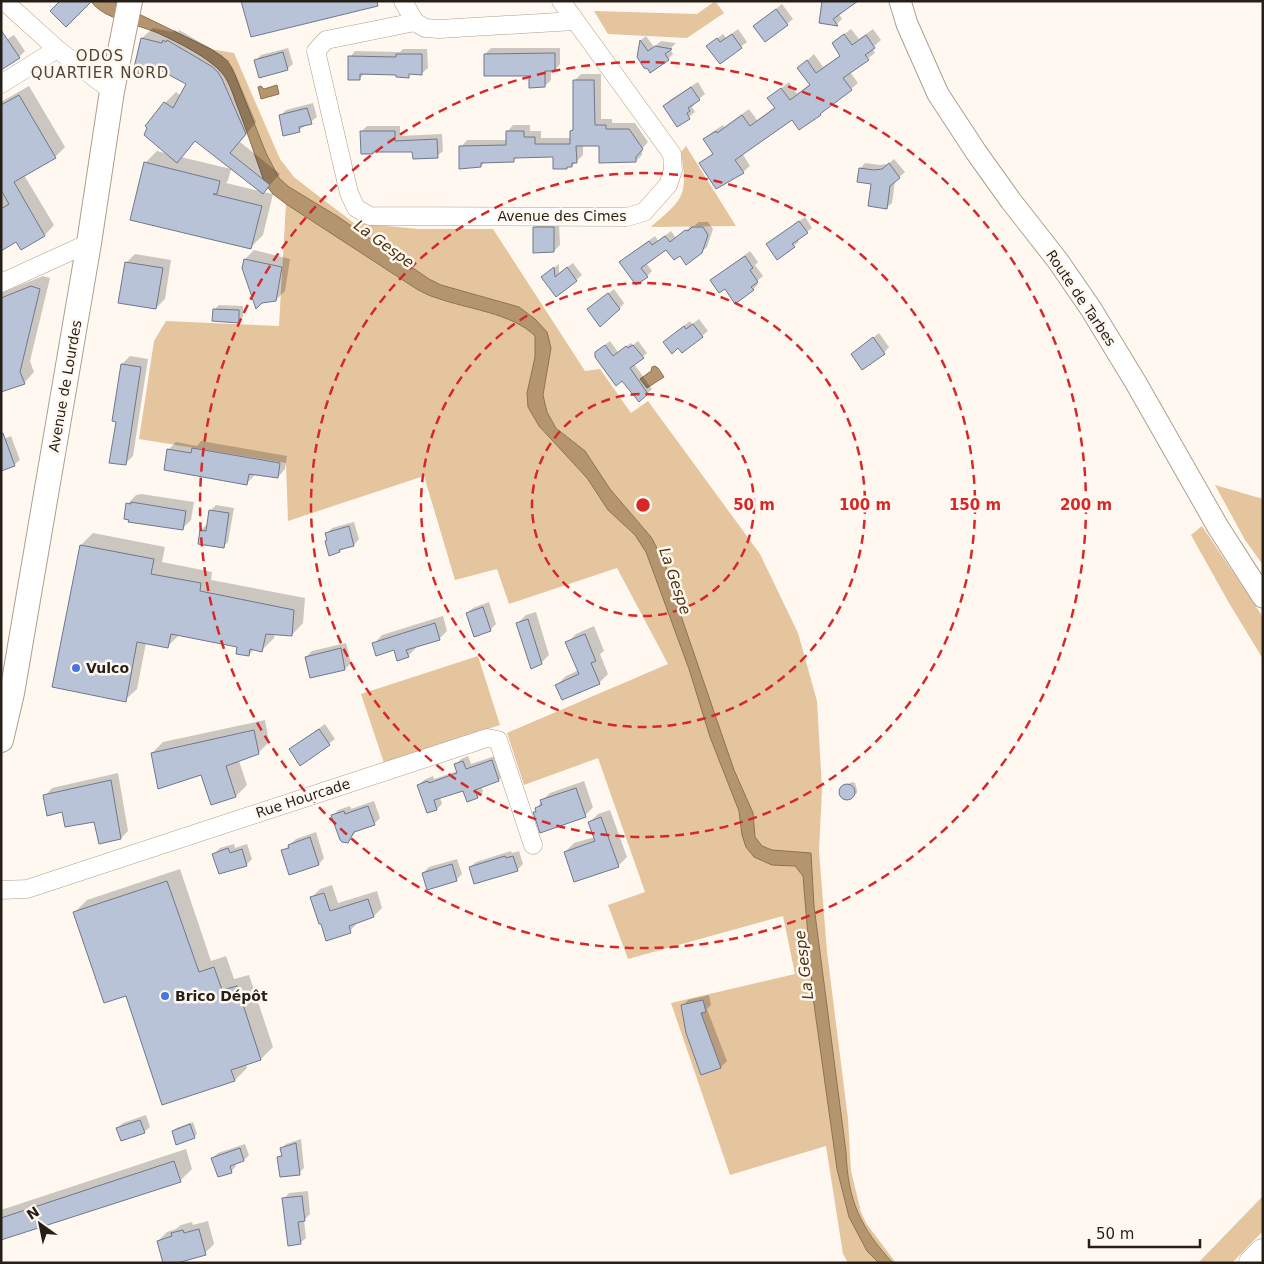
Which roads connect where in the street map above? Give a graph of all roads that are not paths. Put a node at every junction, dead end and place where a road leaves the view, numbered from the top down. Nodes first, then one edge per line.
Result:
1 (4, 1) edge
2 (130, 1) edge
3 (403, 1) edge
4 (561, 1) edge
5 (900, 1) edge
6 (574, 21) junction
7 (415, 22) junction
8 (57, 50) junction
9 (1, 84) edge
10 (112, 90) junction
11 (89, 243) junction
12 (1, 283) edge
13 (1263, 596) edge
14 (1, 740) edge
15 (534, 846) dead end
16 (1, 890) edge
17 (1263, 1253) edge
18 (1253, 1263) edge

1 - 8 street
2 - 10 main road, Avenue de Lourdes
3 - 7 street
4 - 6 street
5 - 13 street, Route de Tarbes
6 - 7 street, Avenue des Cimes
6 - 7 street, Avenue des Cimes
8 - 9 street
8 - 10 street
10 - 11 main road, Avenue de Lourdes
11 - 12 street
11 - 14 main road, Avenue de Lourdes
15 - 16 street, Rue Hourcade
17 - 18 highway

